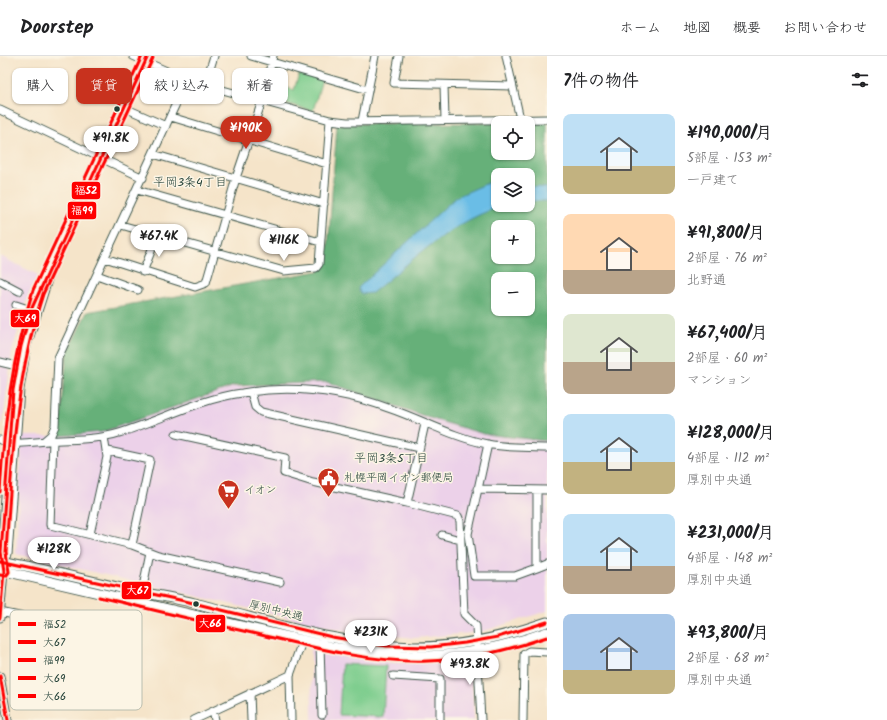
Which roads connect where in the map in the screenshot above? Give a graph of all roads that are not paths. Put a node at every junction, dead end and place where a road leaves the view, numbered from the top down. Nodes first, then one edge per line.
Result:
1 (133, 56) edge
2 (214, 56) edge
3 (251, 56) edge
4 (375, 56) edge
5 (398, 56) edge
6 (506, 56) edge
7 (146, 59) edge
8 (272, 59) edge
9 (164, 68) edge
10 (210, 68) edge
11 (444, 85) junction
12 (512, 86) junction
13 (368, 90) junction
14 (177, 104) edge
15 (261, 104) edge
16 (273, 104) edge
17 (124, 108) junction
18 (0, 110) edge
19 (547, 113) edge
20 (519, 116) edge
21 (171, 117) junction
22 (535, 119) edge
23 (547, 119) edge
24 (330, 120) junction
25 (445, 120) junction
26 (491, 120) edge
27 (362, 121) junction
28 (166, 126) junction
29 (248, 141) junction
30 (153, 154) junction
31 (102, 157) junction
32 (327, 164) junction
33 (143, 178) junction
34 (236, 178) junction
35 (137, 190) junction
36 (324, 204) junction
37 (225, 215) junction
38 (121, 225) junction
39 (157, 236) junction
40 (320, 242) junction
41 (215, 252) junction
42 (55, 256) junction
43 (105, 258) junction
44 (143, 272) junction
45 (97, 275) junction
46 (0, 281) edge
47 (20, 290) dead end
48 (138, 290) dead end
49 (16, 305) dead end
50 (31, 310) junction
51 (0, 362) edge
52 (18, 366) junction
53 (250, 392) junction
54 (425, 424) junction
55 (176, 434) dead end
56 (104, 437) junction
57 (0, 440) edge
58 (53, 440) junction
59 (44, 441) junction
60 (12, 442) junction
61 (488, 444) junction
62 (419, 448) junction
63 (547, 448) edge
64 (108, 451) junction
65 (477, 489) junction
66 (537, 490) junction
67 (547, 490) edge
68 (407, 503) junction
69 (90, 534) junction
70 (442, 535) dead end
71 (460, 540) junction
72 (132, 545) junction
73 (150, 552) junction
74 (547, 564) edge
75 (2, 566) edge
76 (537, 568) junction
77 (280, 582) dead end
78 (141, 597) junction
79 (0, 612) edge
80 (10, 614) edge
81 (0, 618) edge
82 (547, 622) edge
83 (547, 632) edge
84 (303, 639) junction
85 (478, 641) junction
86 (320, 644) junction
87 (478, 650) junction
88 (547, 652) edge
89 (290, 675) junction
90 (0, 676) edge
91 (393, 676) dead end
92 (250, 693) junction
93 (213, 711) junction
94 (322, 715) dead end
95 (8, 720) edge
96 (194, 720) edge
97 (215, 720) edge
98 (251, 720) edge
99 (291, 720) edge
100 (440, 720) edge
101 (481, 720) edge
102 (522, 720) edge

1 - 7 street
2 - 10 street
3 - 8 street
4 - 13 street
5 - 11 street
6 - 12 street
7 - 9 street
7 - 17 street
8 - 13 street
11 - 12 street
11 - 25 street
12 - 20 street
13 - 27 street
14 - 21 street
15 - 29 street
16 - 24 street
17 - 28 street
17 - 31 street
18 - 31 street
19 - 23 street
21 - 28 street
21 - 29 street
22 - 23 street
24 - 27 street
24 - 32 street
25 - 26 street
25 - 27 street
28 - 30 street
29 - 32 street
29 - 34 street
30 - 33 street
30 - 34 street
31 - 33 street
31 - 42 street
32 - 36 street
33 - 35 street
34 - 36 street
34 - 37 street
35 - 37 street
35 - 38 street
36 - 40 street
37 - 40 street
37 - 41 street
38 - 39 street
38 - 43 street
39 - 41 street
39 - 44 street
40 - 41 street
41 - 44 street
42 - 50 street
42 - 60 street
43 - 44 street
43 - 45 street
45 - 48 street
45 - 59 street
46 - 47 street
49 - 50 street
50 - 52 street
51 - 52 street
52 - 60 street
53 - 54 street
53 - 56 street
53 - 62 street
54 - 61 street
54 - 62 street
55 - 68 street
56 - 58 street
56 - 64 street
57 - 60 street
58 - 59 street
58 - 69 street
59 - 60 street
60 - 75 street
61 - 63 street
61 - 65 street
62 - 68 street
64 - 69 street
64 - 72 street
65 - 66 street
65 - 76 street
66 - 67 street
66 - 76 street
68 - 71 street
69 - 72 street
70 - 71 street
71 - 85 street
72 - 73 street
73 - 77 street
73 - 78 street
74 - 76 street
75 - 78 main road, 厚別中央通
75 - 79 street
78 - 84 main road, 厚別中央通
78 - 85 main road, 厚別中央通
79 - 80 street
79 - 81 street
82 - 85 main road, 厚別中央通
83 - 87 main road, 厚別中央通
84 - 86 main road, 厚別中央通
84 - 89 street
85 - 87 street
86 - 87 main road, 厚別中央通
86 - 94 street
87 - 101 street
88 - 102 street
89 - 92 street
89 - 99 street
90 - 95 street
91 - 100 street
92 - 93 street
92 - 98 street
93 - 96 street
93 - 97 street

